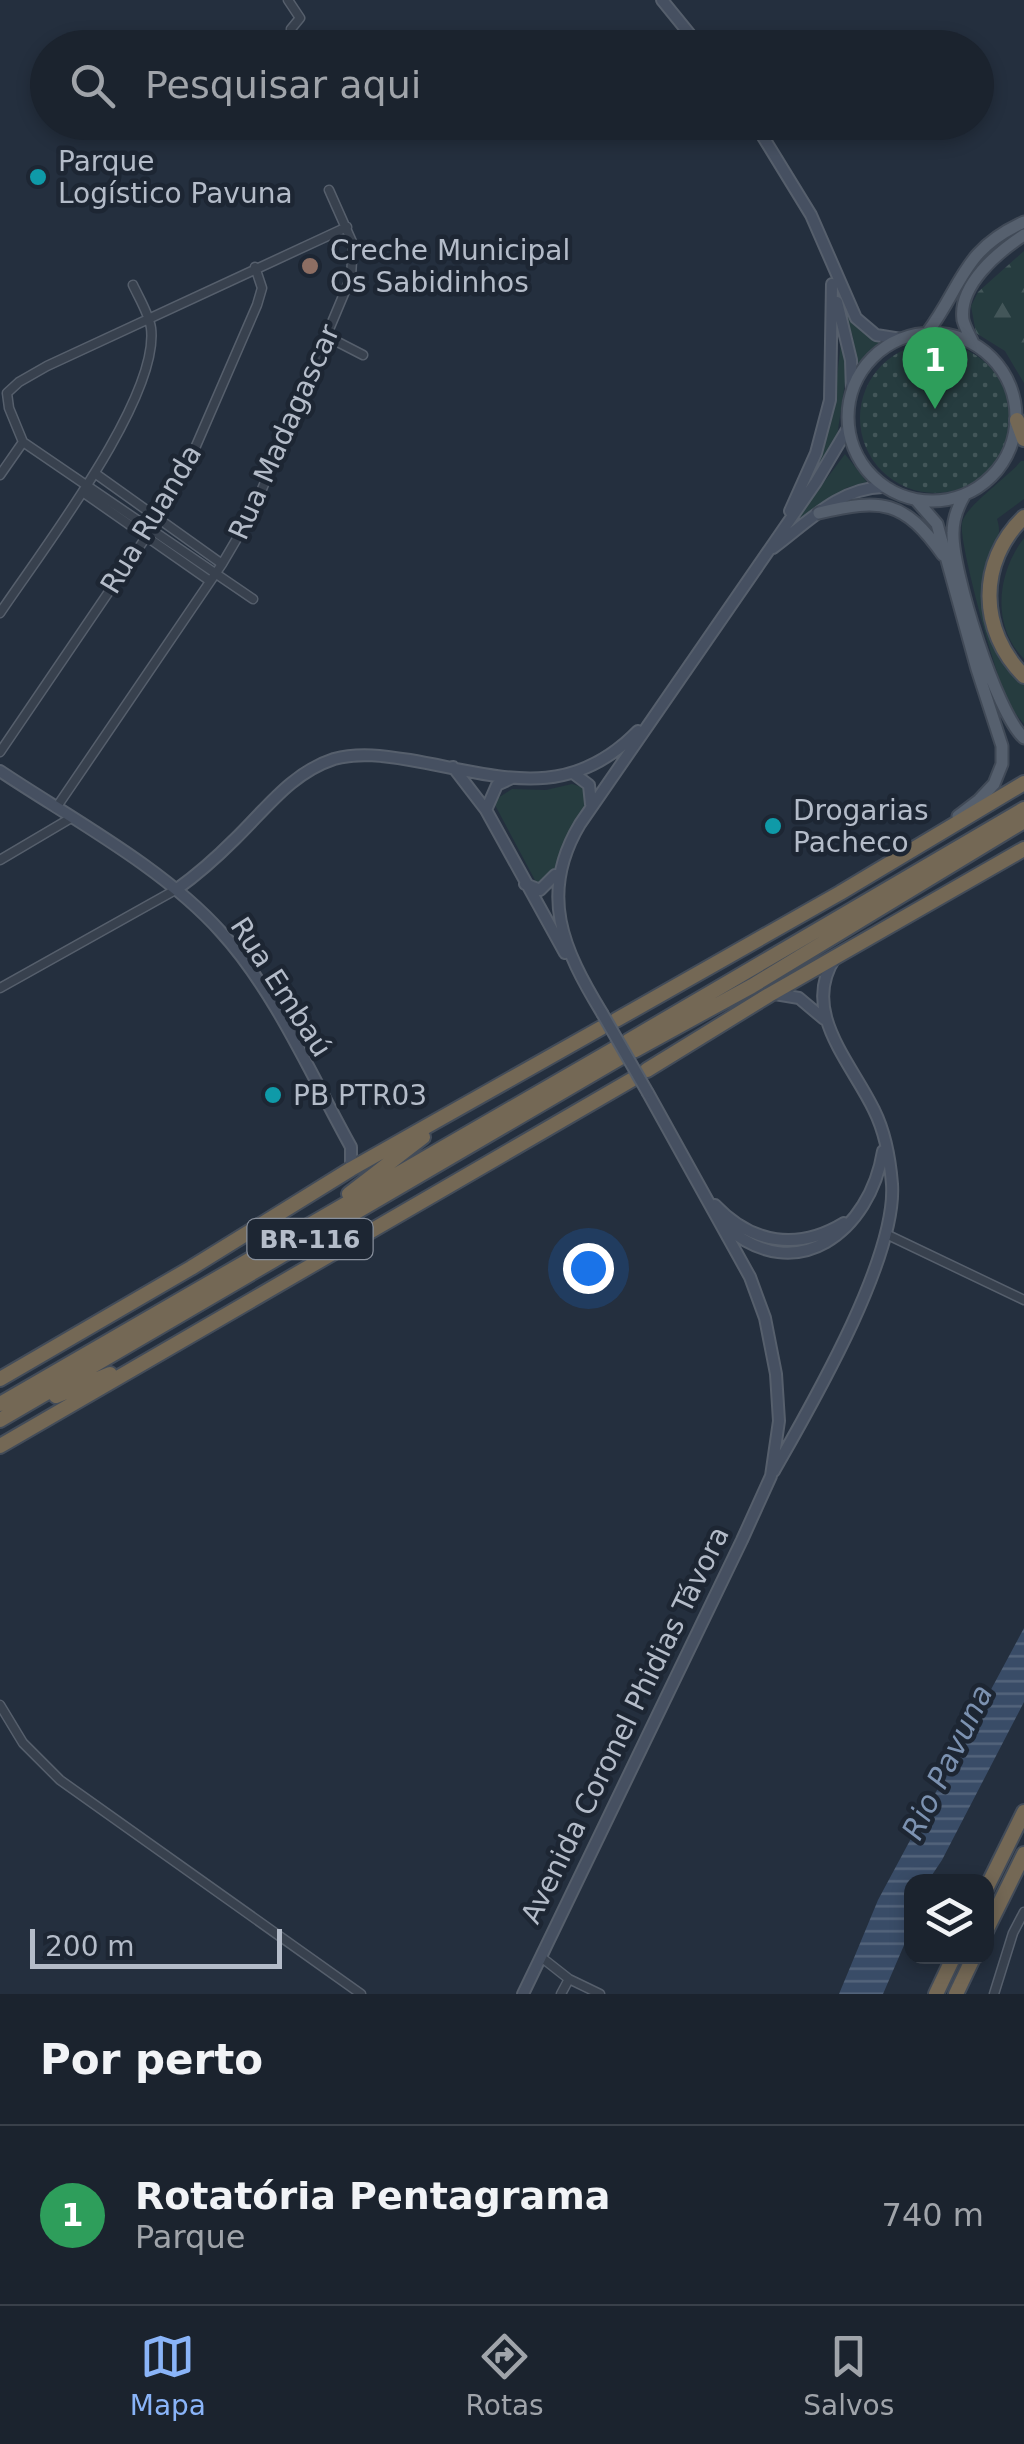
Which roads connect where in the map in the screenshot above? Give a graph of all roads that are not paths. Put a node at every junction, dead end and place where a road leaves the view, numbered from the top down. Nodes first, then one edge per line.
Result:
1 (288, 0) edge
2 (662, 0) edge
3 (291, 29) dead end
4 (686, 30) edge
5 (766, 140) edge
6 (329, 190) dead end
7 (1024, 222) edge
8 (347, 226) junction
9 (1024, 235) edge
10 (825, 247) junction
11 (255, 268) junction
12 (832, 284) junction
13 (132, 285) dead end
14 (148, 317) junction
15 (927, 333) junction
16 (328, 335) junction
17 (901, 339) junction
18 (973, 343) junction
19 (363, 354) dead end
20 (852, 390) junction
21 (1017, 420) junction
22 (848, 428) junction
23 (1024, 439) edge
24 (24, 442) junction
25 (96, 474) junction
26 (0, 476) edge
27 (883, 487) junction
28 (86, 489) junction
29 (964, 496) junction
30 (917, 501) junction
31 (819, 513) junction
32 (1024, 517) edge
33 (159, 518) junction
34 (782, 528) junction
35 (149, 532) junction
36 (768, 552) junction
37 (948, 561) junction
38 (222, 564) junction
39 (212, 578) junction
40 (252, 599) dead end
41 (0, 612) edge
42 (1024, 672) edge
43 (656, 712) junction
44 (1024, 738) edge
45 (0, 752) edge
46 (453, 768) junction
47 (0, 771) edge
48 (573, 773) junction
49 (512, 778) junction
50 (1024, 784) edge
51 (56, 808) junction
52 (1024, 809) edge
53 (486, 810) junction
54 (590, 810) junction
55 (71, 818) junction
56 (1024, 821) edge
57 (915, 848) junction
58 (1024, 848) edge
59 (0, 860) edge
60 (559, 868) junction
61 (524, 884) junction
62 (177, 889) junction
63 (837, 956) junction
64 (574, 966) junction
65 (752, 986) junction
66 (0, 988) edge
67 (769, 995) junction
68 (606, 1020) junction
69 (826, 1021) junction
70 (639, 1073) junction
71 (460, 1109) junction
72 (885, 1140) junction
73 (351, 1147) junction
74 (378, 1154) junction
75 (351, 1169) junction
76 (702, 1189) junction
77 (858, 1213) junction
78 (715, 1215) junction
79 (314, 1221) junction
80 (888, 1235) junction
81 (1024, 1300) edge
82 (160, 1355) junction
83 (0, 1379) edge
84 (4, 1412) edge
85 (0, 1446) edge
86 (771, 1476) junction
87 (0, 1705) edge
88 (1024, 1812) edge
89 (1024, 1854) edge
90 (993, 1874) edge
91 (1024, 1912) edge
92 (994, 1915) edge
93 (541, 1957) junction
94 (950, 1964) edge
95 (970, 1964) edge
96 (569, 1979) junction
97 (360, 1994) edge
98 (522, 1994) edge
99 (561, 1994) edge
100 (600, 1994) edge
101 (936, 1994) edge
102 (956, 1994) edge
103 (994, 1994) edge

1 - 3 street
2 - 4 street
5 - 10 street
6 - 8 street, Rua Madagascar
7 - 15 main road
8 - 11 street
8 - 16 street, Rua Madagascar
9 - 18 main road
10 - 12 street
10 - 17 street
11 - 14 street
11 - 33 street, Rua Ruanda
12 - 20 street
12 - 34 street
13 - 14 street
14 - 24 street
14 - 25 street
15 - 17 main road
15 - 18 main road
16 - 19 street
16 - 38 street, Rua Madagascar
17 - 20 main road
18 - 21 main road
20 - 22 main road
21 - 23 highway
21 - 29 main road
22 - 27 main road
22 - 34 street, Avenida Coronel Phidias Távora
24 - 26 street
24 - 28 street
25 - 28 street
25 - 33 street
27 - 30 main road
27 - 31 street, Avenida Coronel Phidias Távora
28 - 35 street
28 - 41 street
29 - 30 main road
29 - 44 main road
30 - 37 main road
31 - 36 street, Avenida Coronel Phidias Távora
31 - 37 main road
32 - 42 highway
33 - 35 street, Rua Ruanda
33 - 38 street
34 - 36 street, Avenida Coronel Phidias Távora
35 - 39 street
35 - 45 street, Rua Ruanda
36 - 43 street, Avenida Coronel Phidias Távora
37 - 57 main road
38 - 39 street, Rua Madagascar
39 - 40 street
39 - 51 street, Rua Madagascar
43 - 48 street
43 - 54 street, Avenida Coronel Phidias Távora
46 - 49 street
46 - 53 street
46 - 62 street
47 - 51 street, Rua Embaú
48 - 49 street
48 - 54 street
49 - 53 street
50 - 57 highway, BR-116
51 - 55 street, Rua Embaú
52 - 65 highway
53 - 61 street
54 - 60 street, Avenida Coronel Phidias Távora
55 - 59 street
55 - 62 street, Rua Embaú
56 - 65 highway
57 - 68 highway, BR-116
58 - 63 highway, BR-116
60 - 61 street
60 - 64 street, Avenida Coronel Phidias Távora
61 - 64 street
62 - 66 street
62 - 73 street, Rua Embaú
63 - 67 highway, BR-116
63 - 69 street
64 - 68 street, Avenida Coronel Phidias Távora
65 - 70 highway
67 - 69 street
67 - 70 highway, BR-116
68 - 71 highway, BR-116
68 - 76 street, Avenida Coronel Phidias Távora, bridge
69 - 72 street, Avenida Coronel Phidias Távora
70 - 82 highway, BR-116
71 - 74 highway, BR-116
71 - 79 highway
72 - 77 street
72 - 80 street, Avenida Coronel Phidias Távora
73 - 74 street
73 - 75 street, Rua Embaú
74 - 75 highway, BR-116
75 - 83 highway, BR-116
76 - 77 street
76 - 78 street, Avenida Coronel Phidias Távora
77 - 78 street
78 - 86 street, Avenida Coronel Phidias Távora
79 - 84 highway, BR-116
79 - 84 highway, BR-116
80 - 81 street
80 - 86 street, Avenida Coronel Phidias Távora
82 - 84 highway
82 - 85 highway, BR-116
86 - 93 street, Avenida Coronel Phidias Távora
87 - 97 street
88 - 90 highway
89 - 92 highway
91 - 103 street
93 - 96 street
93 - 98 street, Avenida Coronel Phidias Távora
94 - 101 highway
95 - 102 highway
96 - 99 street
96 - 100 street

